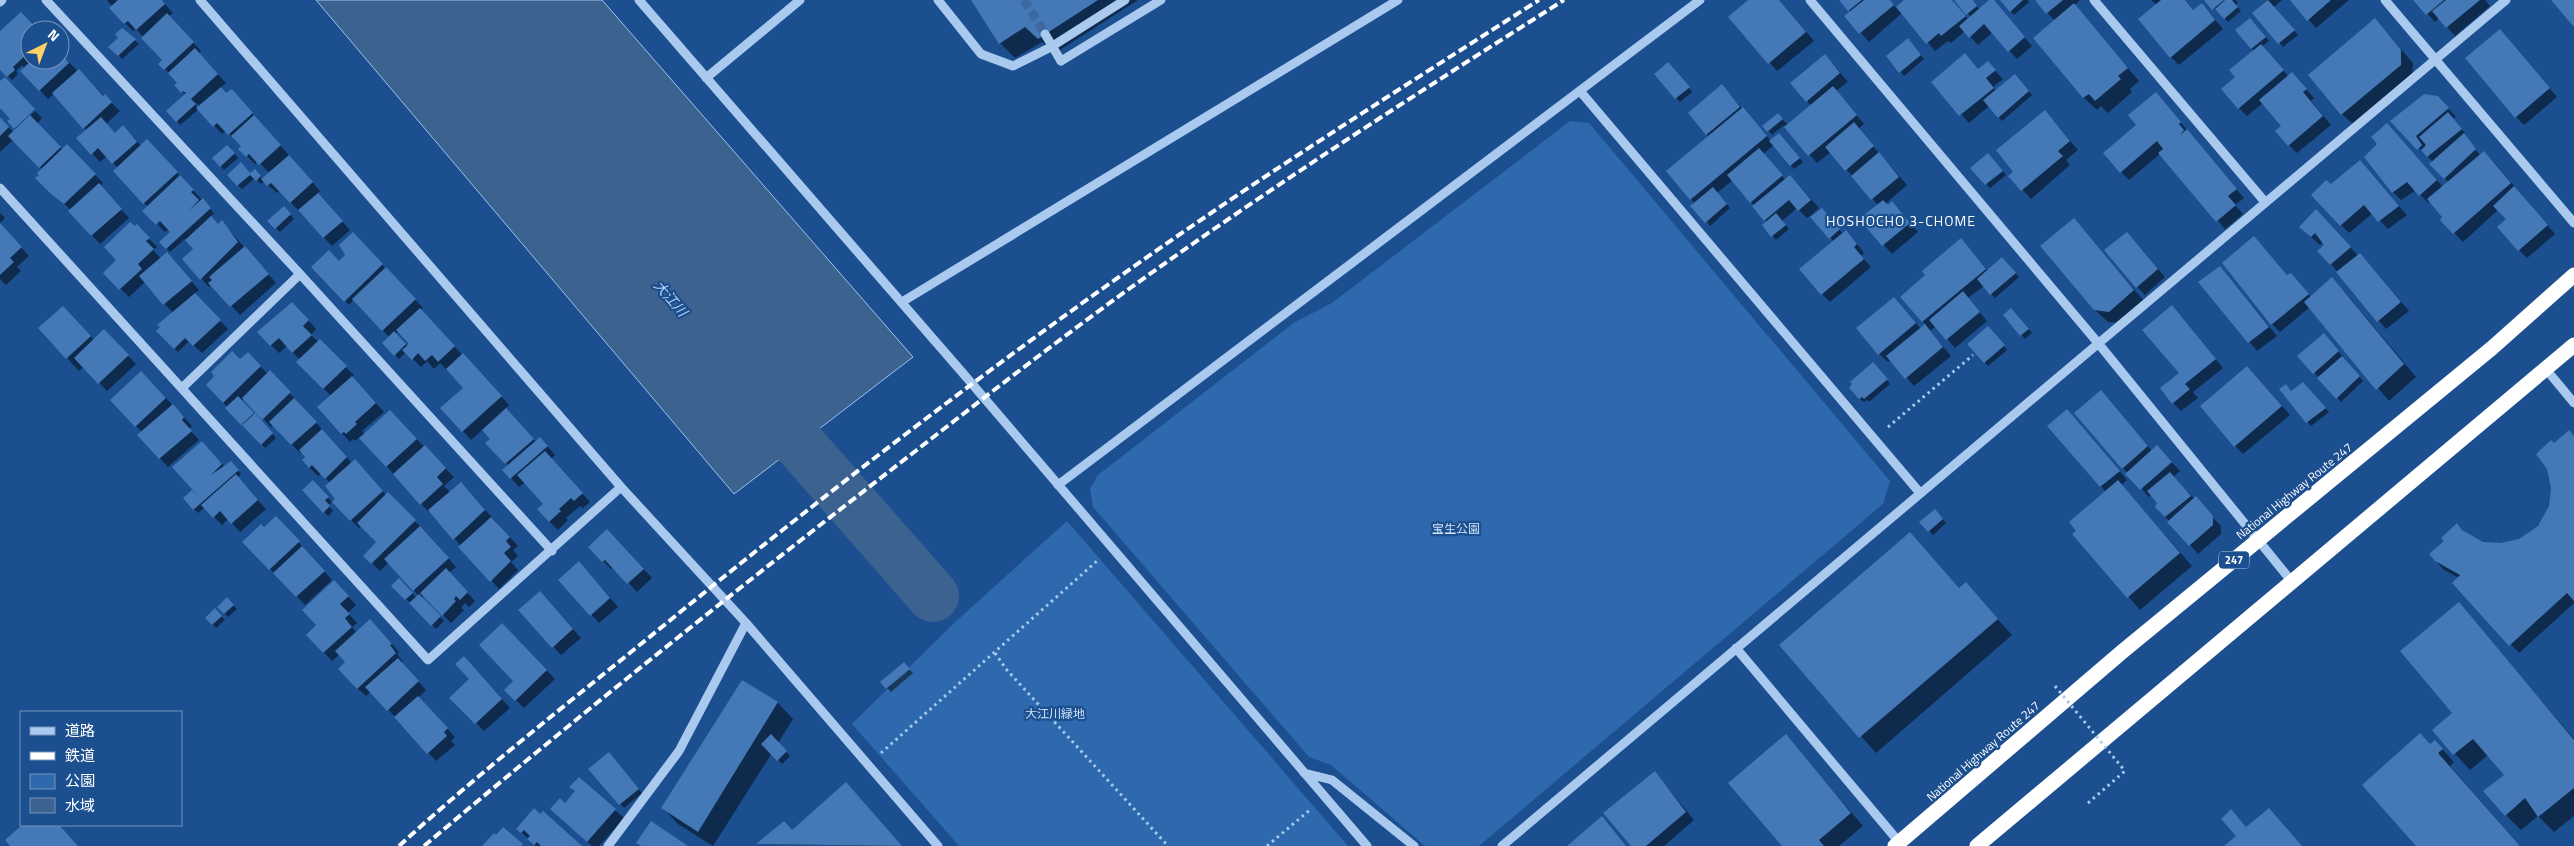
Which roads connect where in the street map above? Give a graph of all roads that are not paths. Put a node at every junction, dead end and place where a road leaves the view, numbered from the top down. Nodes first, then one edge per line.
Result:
1 (46, 0) edge
2 (200, 0) edge
3 (639, 0) edge
4 (800, 0) edge
5 (938, 0) edge
6 (1125, 0) edge
7 (1161, 0) edge
8 (1398, 0) edge
9 (1700, 0) edge
10 (1810, 0) edge
11 (2094, 0) edge
12 (2385, 0) edge
13 (2506, 0) edge
14 (1045, 34) tunnel mouth
15 (2434, 60) junction
16 (706, 78) junction
17 (1580, 91) junction
18 (0, 188) edge
19 (2265, 202) junction
20 (2574, 223) edge
21 (300, 274) junction
22 (2574, 275) edge
23 (902, 302) junction
24 (2098, 343) junction
25 (2574, 345) edge
26 (2545, 368) junction
27 (182, 388) junction
28 (2574, 403) edge
29 (1058, 485) junction
30 (621, 487) junction
31 (1920, 493) junction
32 (2258, 541) junction
33 (552, 551) junction
34 (2293, 582) junction
35 (746, 623) junction
36 (1736, 648) junction
37 (1304, 773) junction
38 (1897, 844) edge
39 (608, 846) edge
40 (938, 846) edge
41 (1366, 846) edge
42 (1414, 846) edge
43 (1502, 846) edge
44 (1977, 846) edge

1 - 21 street
2 - 30 street
3 - 16 street
4 - 16 street
5 - 6 street
7 - 14 street, bridge
8 - 23 street
9 - 17 street
10 - 24 street
11 - 19 street
12 - 15 street
13 - 15 street
15 - 19 street
15 - 20 street
16 - 23 street
17 - 29 street
17 - 31 street
18 - 27 street
19 - 24 street
21 - 27 street
21 - 33 street
22 - 32 highway, National Highway Route 247 / 247
23 - 29 street
24 - 31 street
24 - 32 street
25 - 26 highway
26 - 28 street
26 - 34 highway
27 - 33 street
29 - 37 street
30 - 33 street
30 - 35 street
31 - 36 street
32 - 34 street
32 - 38 highway, National Highway Route 247 / 247
34 - 44 highway
35 - 39 street
35 - 40 street
36 - 38 street
36 - 43 street
37 - 41 street
37 - 42 street

